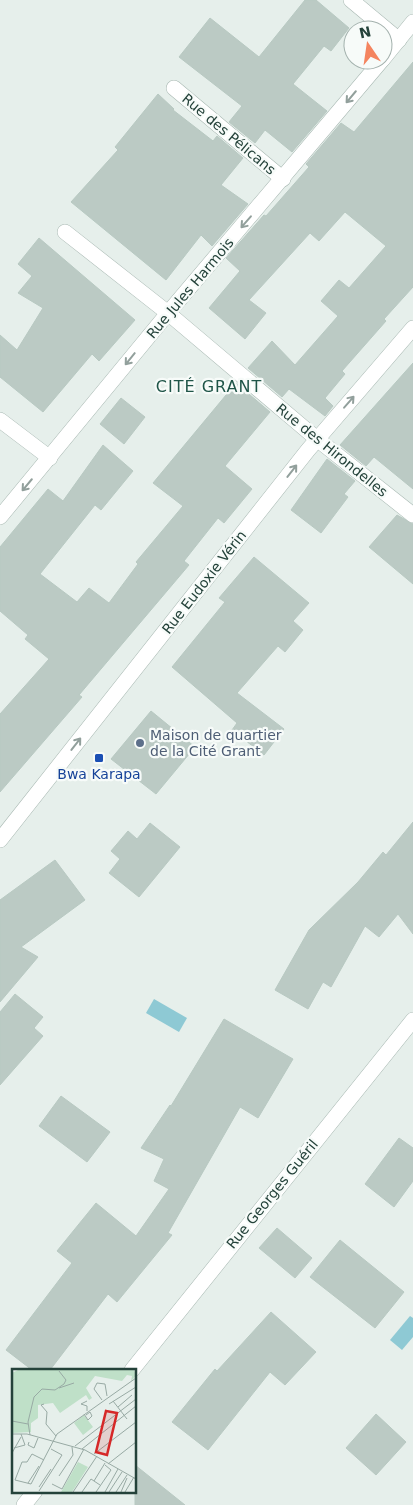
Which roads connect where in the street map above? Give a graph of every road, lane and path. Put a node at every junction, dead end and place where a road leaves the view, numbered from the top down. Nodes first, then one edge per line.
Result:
1 (351, 0) edge
2 (413, 22) edge
3 (399, 40) junction
4 (393, 48) edge
5 (375, 70) edge
6 (174, 88) dead end
7 (283, 179) junction
8 (65, 232) dead end
9 (168, 313) junction
10 (413, 328) edge
11 (0, 420) edge
12 (317, 439) junction
13 (50, 458) junction
14 (413, 515) edge
15 (0, 517) edge
16 (0, 840) edge
17 (413, 1020) edge
18 (133, 1369) edge
19 (34, 1492) edge
20 (24, 1505) edge

1 - 3 street
2 - 3 street, Rue Jules Harmois
3 - 4 street, Rue Jules Harmois
5 -> 7 street, Rue Jules Harmois
6 - 7 street, Rue des Pélicans
7 -> 9 street, Rue Jules Harmois
8 - 9 street, Rue des Hirondelles
9 - 12 street, Rue des Hirondelles
9 -> 13 street, Rue Jules Harmois
12 -> 10 street, Rue Eudoxie Vérin
11 - 13 street
12 - 14 street, Rue des Hirondelles
16 -> 12 street, Rue Eudoxie Vérin
13 -> 15 street, Rue Jules Harmois
17 - 18 street, Rue Georges Guéril
19 - 20 street

